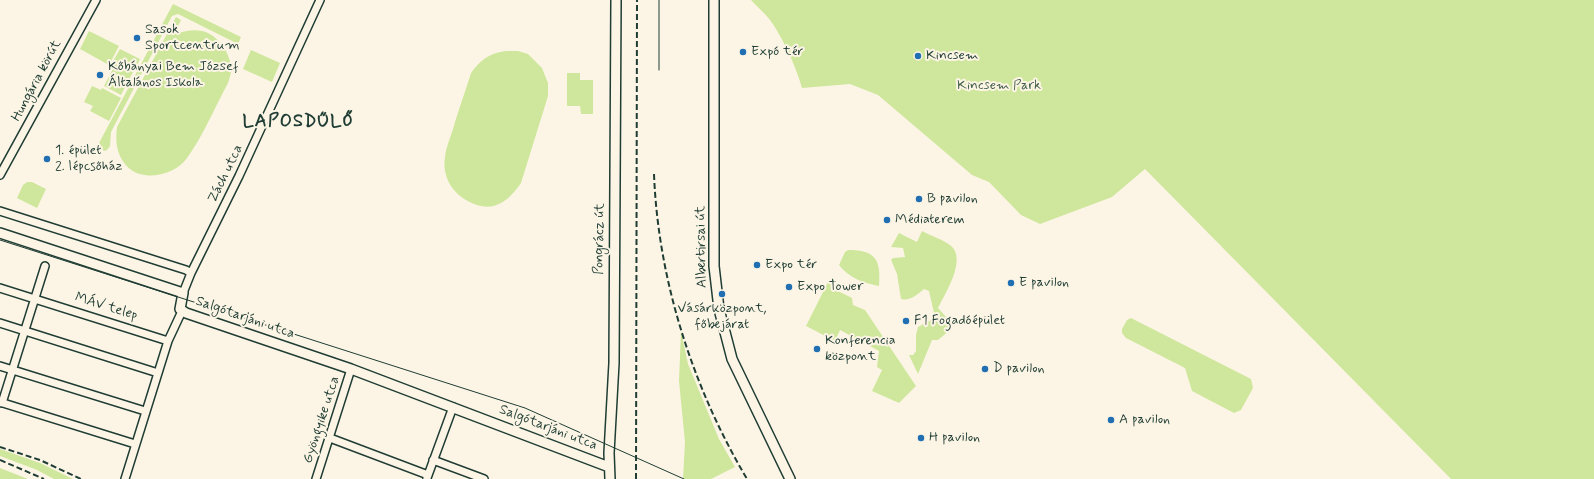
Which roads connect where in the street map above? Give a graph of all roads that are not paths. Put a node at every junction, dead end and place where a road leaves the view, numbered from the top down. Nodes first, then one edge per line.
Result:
1 (96, 0) edge
2 (320, 0) edge
3 (616, 0) edge
4 (714, 0) edge
5 (0, 175) edge
6 (0, 211) edge
7 (0, 233) edge
8 (45, 266) dead end
9 (191, 273) junction
10 (0, 288) edge
11 (183, 292) junction
12 (35, 299) junction
13 (182, 311) junction
14 (0, 324) edge
15 (25, 331) junction
16 (168, 341) junction
17 (0, 366) edge
18 (351, 369) junction
19 (13, 370) junction
20 (158, 373) junction
21 (1, 402) edge
22 (454, 407) junction
23 (145, 411) junction
24 (330, 438) junction
25 (135, 444) junction
26 (434, 460) junction
27 (609, 467) junction
28 (428, 477) edge
29 (125, 479) edge
30 (316, 479) edge
31 (484, 479) edge
32 (610, 479) edge
33 (790, 479) edge

1 - 5 street, Hungária körút
2 - 9 street, Zách utca
3 - 27 street, Pongrácz út
4 - 33 street, Albertirsai út
6 - 9 street
7 - 11 street, Salgótarjáni utca
8 - 12 street
9 - 11 street, Zách utca
10 - 12 street, MÁV telep
11 - 13 street, Salgótarjáni utca
12 - 15 street
12 - 16 street, MÁV telep
13 - 16 street
13 - 18 street, Salgótarjáni utca
14 - 15 street
15 - 19 street
15 - 20 street
16 - 20 street
17 - 19 street
18 - 22 street, Salgótarjáni utca
18 - 24 street, Gyöngyike utca
19 - 21 street
19 - 23 street
20 - 23 street
21 - 25 street
22 - 26 street
22 - 27 street, Salgótarjáni utca
23 - 25 street
24 - 28 street
24 - 30 street, Gyöngyike utca
25 - 29 street
26 - 28 street
26 - 31 street
27 - 32 street, Pongrácz út

